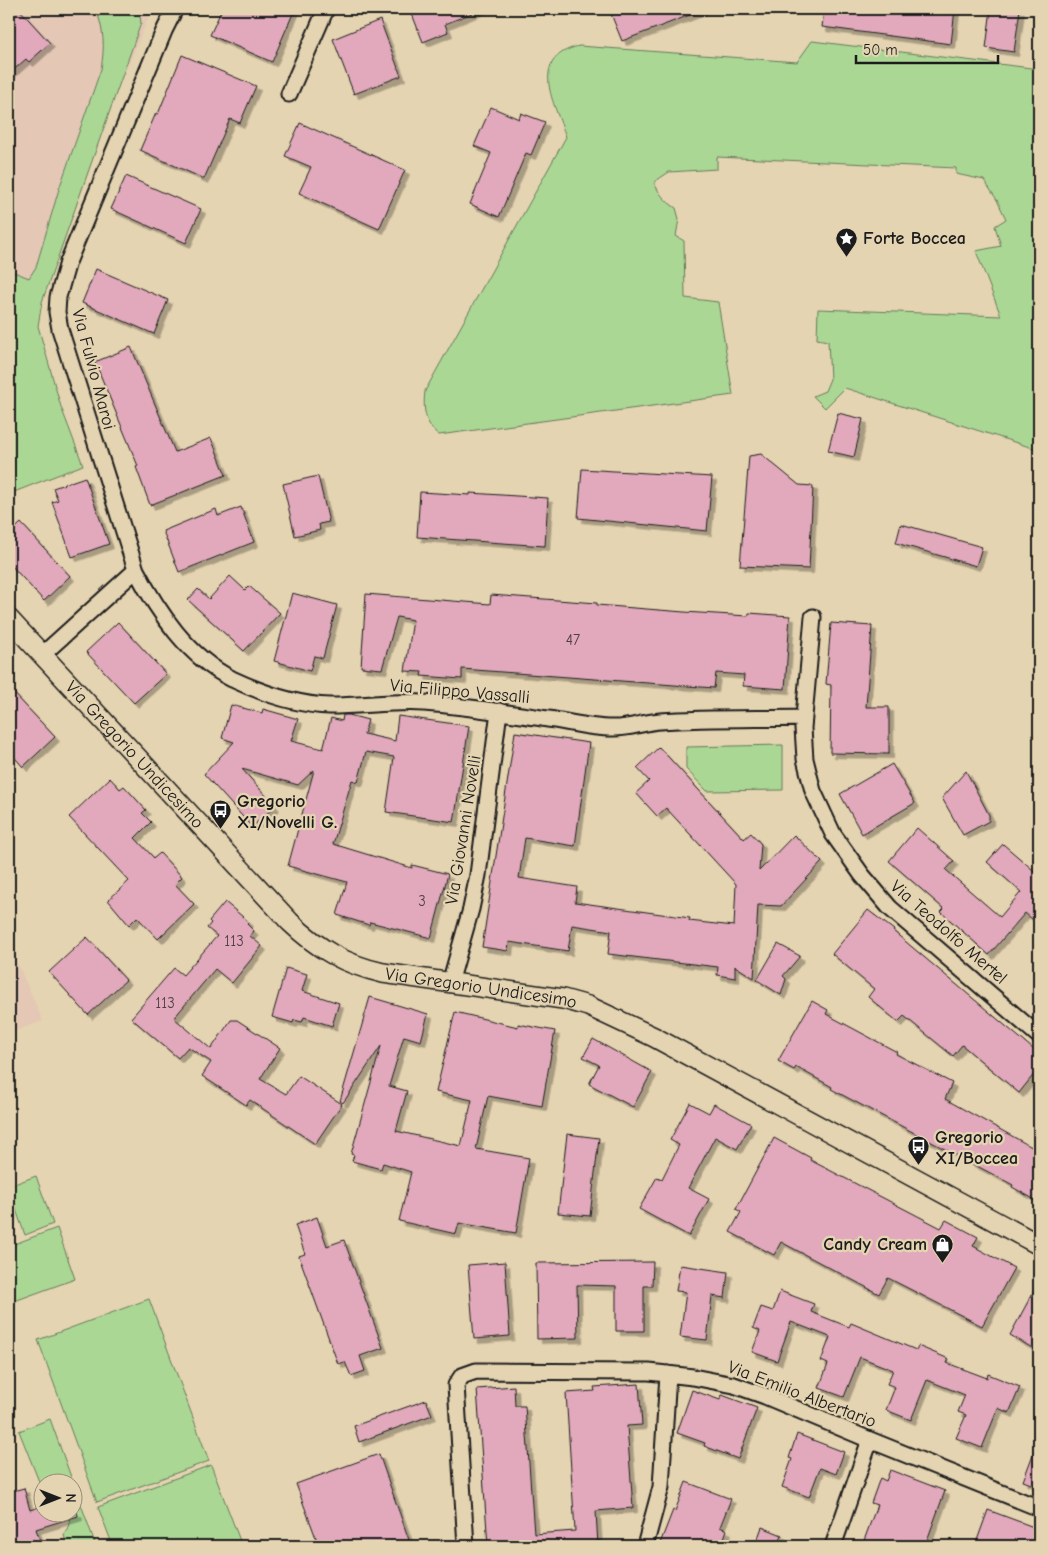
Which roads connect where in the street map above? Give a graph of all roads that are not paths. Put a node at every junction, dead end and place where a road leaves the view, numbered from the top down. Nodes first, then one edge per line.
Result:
1 (175, 9) edge
2 (326, 9) edge
3 (289, 94) dead end
4 (136, 570) junction
5 (813, 617) dead end
6 (9, 619) edge
7 (42, 655) junction
8 (499, 711) junction
9 (804, 718) junction
10 (450, 983) junction
11 (1039, 1036) edge
12 (1039, 1245) edge
13 (668, 1374) junction
14 (870, 1440) junction
15 (1039, 1508) edge
16 (466, 1546) edge
17 (645, 1546) edge
18 (833, 1546) edge

1 - 4 street, Via Fulvio Maroi
2 - 3 street
4 - 7 street
4 - 8 street, Via Filippo Vassalli
5 - 9 street, Via Teodolfo Mertel
6 - 7 street, Via Gregorio Undicesimo
7 - 10 street, Via Gregorio Undicesimo
8 - 9 street, Via Filippo Vassalli
8 - 10 street, Via Giovanni Novelli
9 - 11 street, Via Teodolfo Mertel
10 - 12 street, Via Gregorio Undicesimo
13 - 14 street, Via Emilio Albertario
13 - 16 street, Via Emilio Albertario
13 - 17 street
14 - 15 street, Via Emilio Albertario
14 - 18 street

